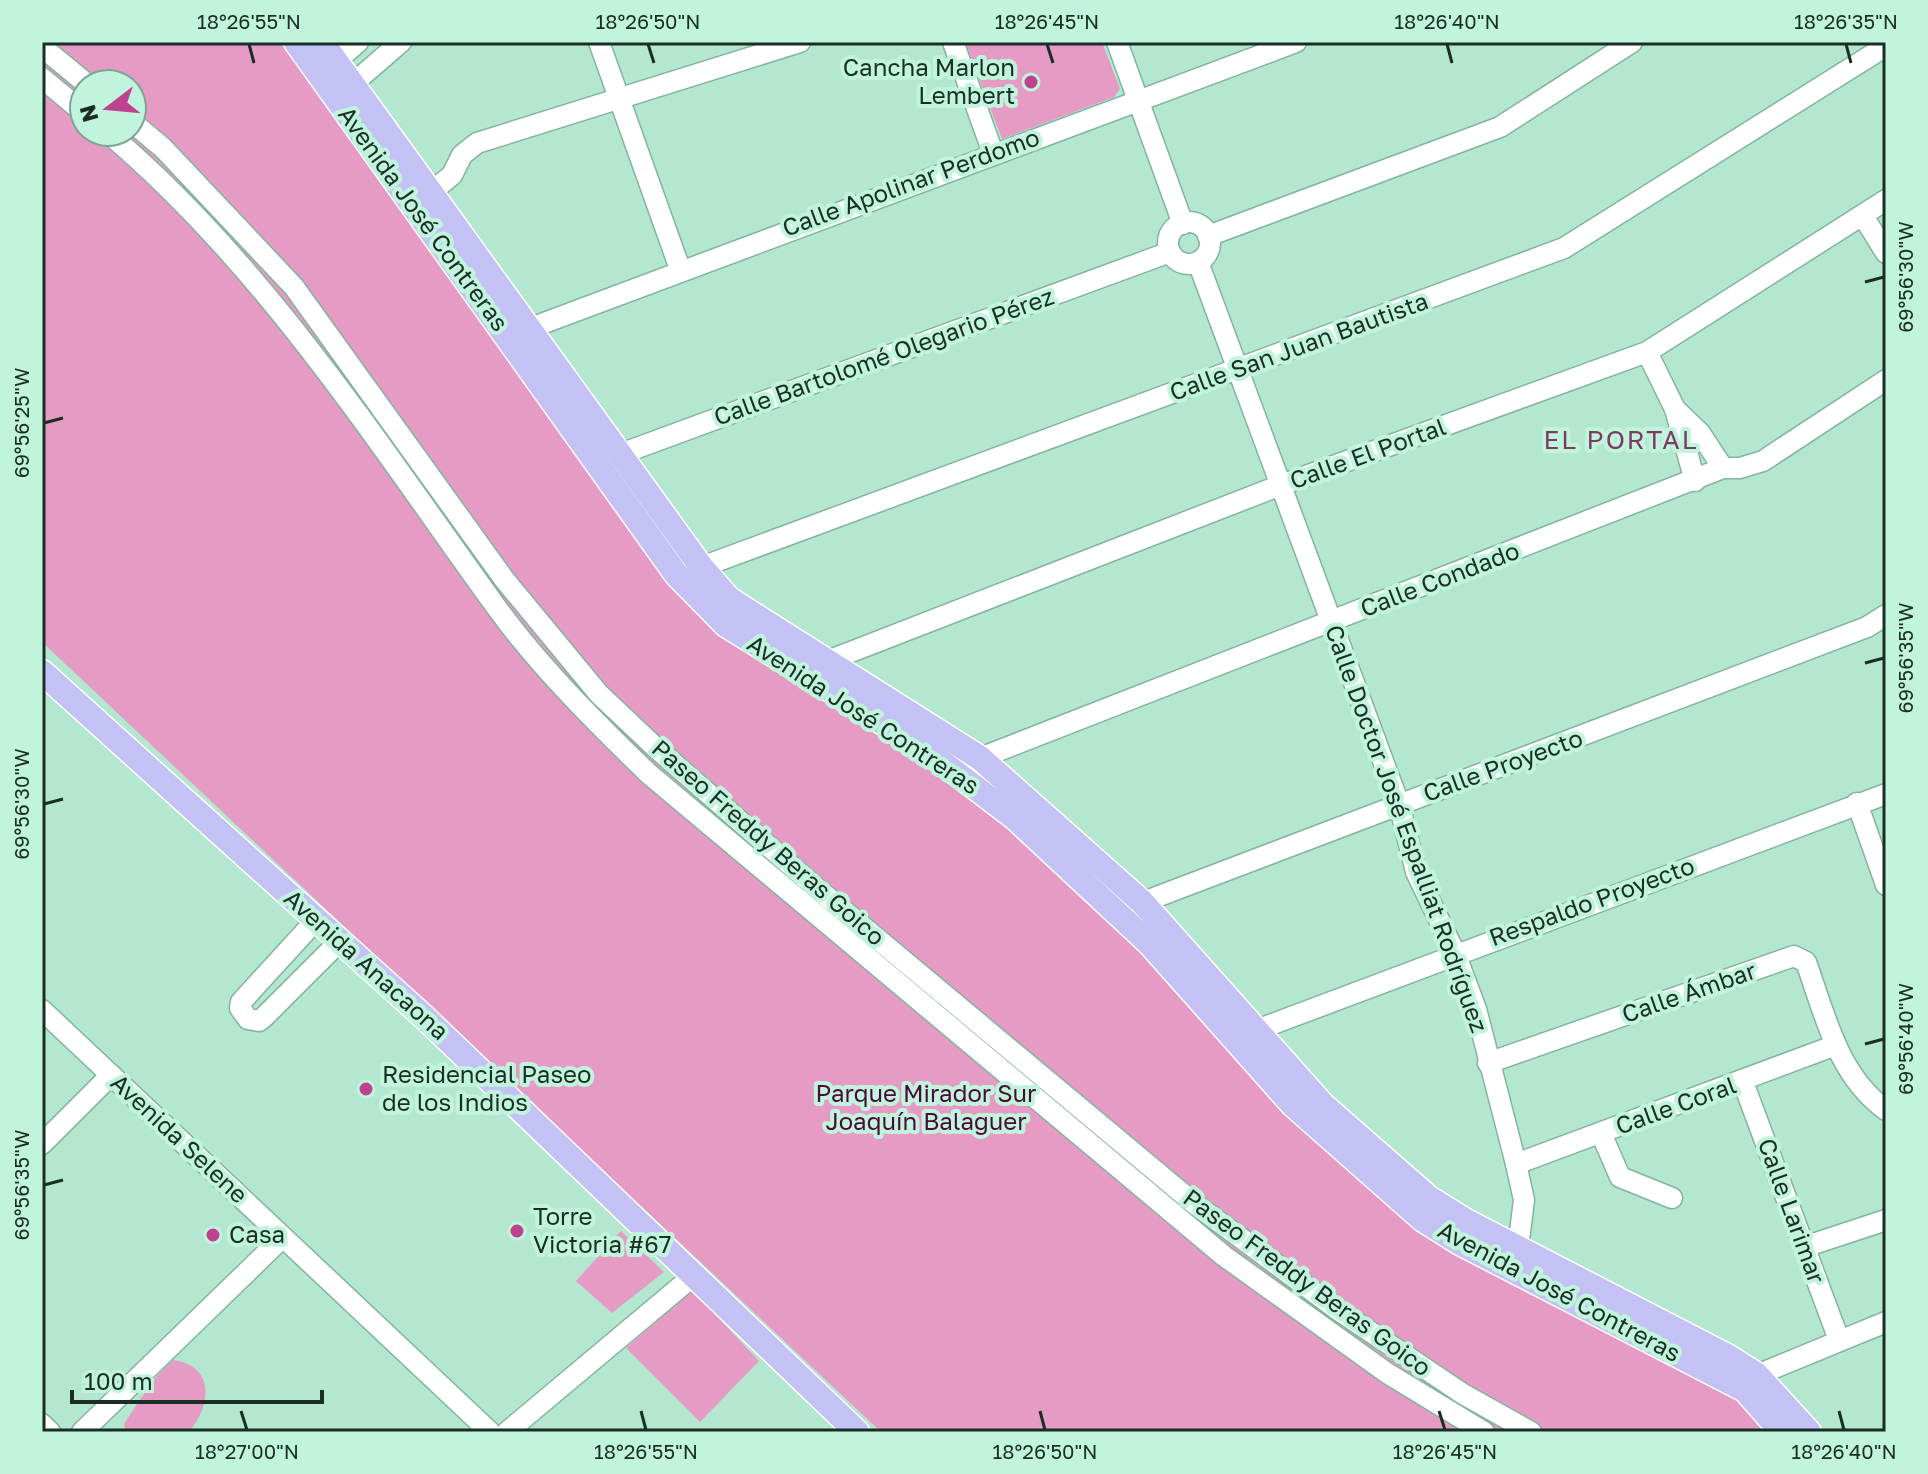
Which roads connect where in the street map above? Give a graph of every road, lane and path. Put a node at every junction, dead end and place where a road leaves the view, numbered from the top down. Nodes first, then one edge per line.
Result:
1 (296, 42) edge
2 (358, 42) edge
3 (401, 42) edge
4 (599, 42) edge
5 (800, 42) edge
6 (953, 42) edge
7 (1117, 42) edge
8 (1296, 42) edge
9 (1632, 42) edge
10 (1886, 46) edge
11 (42, 47) edge
12 (326, 60) edge
13 (68, 68) edge
14 (42, 78) edge
15 (344, 92) junction
16 (617, 99) junction
17 (1136, 99) junction
18 (68, 100) edge
19 (148, 135) edge
20 (125, 148) edge
21 (993, 153) junction
22 (430, 193) junction
23 (1886, 200) edge
24 (1863, 216) junction
25 (1183, 224) junction
26 (1208, 236) junction
27 (1170, 252) junction
28 (1886, 253) edge
29 (1198, 262) junction
30 (680, 269) junction
31 (528, 329) junction
32 (1647, 352) junction
33 (1238, 370) junction
34 (1886, 380) edge
35 (1675, 409) junction
36 (609, 459) junction
37 (1723, 468) junction
38 (1695, 481) junction
39 (1281, 485) junction
40 (702, 568) junction
41 (676, 574) junction
42 (1886, 615) edge
43 (1331, 622) junction
44 (825, 662) junction
45 (42, 672) edge
46 (980, 758) junction
47 (960, 773) junction
48 (1886, 794) edge
49 (1857, 803) junction
50 (1399, 804) junction
51 (1886, 885) edge
52 (1142, 902) junction
53 (1117, 912) junction
54 (316, 920) junction
55 (340, 941) junction
56 (1455, 953) junction
57 (42, 1010) edge
58 (1254, 1031) junction
59 (990, 1032) junction
60 (1836, 1045) junction
61 (976, 1050) junction
62 (1488, 1063) junction
63 (111, 1075) junction
64 (1743, 1082) junction
65 (1886, 1110) edge
66 (1601, 1133) junction
67 (42, 1144) edge
68 (1516, 1164) junction
69 (1672, 1198) dead end
70 (1886, 1220) edge
71 (283, 1237) junction
72 (1804, 1247) junction
73 (1512, 1257) junction
74 (692, 1277) junction
75 (1886, 1322) edge
76 (1839, 1340) junction
77 (1757, 1375) junction
78 (42, 1424) edge
79 (50, 1432) edge
80 (82, 1432) edge
81 (490, 1432) edge
82 (507, 1432) edge
83 (857, 1432) edge
84 (1484, 1432) edge
85 (1531, 1432) edge
86 (1782, 1432) edge
87 (1809, 1432) edge

1 - 12 main road, Avenida José Contreras
2 - 12 street
3 - 15 street
4 - 16 street
5 - 16 street
6 - 21 street
7 - 17 street
8 - 17 street, Calle Apolinar Perdomo
9 - 26 street
10 - 33 street, Calle San Juan Bautista
11 - 13 street
12 - 15 main road, Avenida José Contreras
14 - 18 street
15 - 22 main road, Avenida José Contreras
15 - 36 main road, Avenida José Contreras
16 - 22 street
16 - 30 street
17 - 21 street, Calle Apolinar Perdomo
17 - 25 street
19 - 59 street, Paseo Freddy Beras Goico
20 - 61 street, Paseo Freddy Beras Goico
21 - 30 street, Calle Apolinar Perdomo
22 - 31 main road, Avenida José Contreras
23 - 24 street, Calle El Portal
24 - 28 street
24 - 32 street, Calle El Portal
25 - 26 street
25 - 27 street
26 - 29 street
27 - 29 street
27 - 36 street, Calle Bartolomé Olegario Pérez
29 - 33 street, Calle Doctor José Espalliat Rodríguez
30 - 31 street, Calle Apolinar Perdomo
31 - 36 main road, Avenida José Contreras
32 - 35 street
32 - 39 street, Calle El Portal
33 - 39 street, Calle Doctor José Espalliat Rodríguez
33 - 40 street, Calle San Juan Bautista
34 - 37 street, Calle Condado
35 - 37 street
35 - 38 street
36 - 40 main road, Avenida José Contreras
36 - 41 main road, Avenida José Contreras
37 - 38 street, Calle Condado
38 - 43 street, Calle Condado
39 - 43 street, Calle Doctor José Espalliat Rodríguez
39 - 44 street, Calle El Portal
40 - 41 street, Calle San Juan Bautista
40 - 44 main road, Avenida José Contreras
41 - 47 main road, Avenida José Contreras
42 - 50 street, Calle Proyecto
43 - 46 street, Calle Condado
43 - 50 street, Calle Doctor José Espalliat Rodríguez
44 - 46 main road, Avenida José Contreras
45 - 54 main road, Avenida Anacaona
46 - 47 street, Calle Condado
46 - 52 main road, Avenida José Contreras
47 - 53 main road, Avenida José Contreras
48 - 49 street, Respaldo Proyecto
49 - 51 street
49 - 56 street, Respaldo Proyecto
50 - 52 street, Calle Proyecto
50 - 56 street, Calle Doctor José Espalliat Rodríguez
52 - 53 street, Calle Proyecto
52 - 58 main road, Avenida José Contreras
53 - 73 main road, Avenida José Contreras
54 - 55 main road, Avenida Anacaona
54 - 55 street
55 - 74 main road, Avenida Anacaona
56 - 58 street, Respaldo Proyecto
56 - 62 street, Calle Doctor José Espalliat Rodríguez
57 - 63 street, Avenida Selene
58 - 73 main road, Avenida José Contreras
59 - 61 street
59 - 85 street, Paseo Freddy Beras Goico
60 - 62 street, Calle Ámbar
60 - 64 street, Calle Coral
60 - 65 street, Calle Ámbar
61 - 84 street, Paseo Freddy Beras Goico
62 - 68 street, Calle Doctor José Espalliat Rodríguez
63 - 67 street
63 - 71 street, Avenida Selene
64 - 66 street, Calle Coral
64 - 72 street, Calle Larimar
66 - 68 street, Calle Coral
66 - 69 street
68 - 73 street, Calle Doctor José Espalliat Rodríguez
70 - 72 street
71 - 80 street
71 - 81 street, Avenida Selene
72 - 76 street, Calle Larimar
73 - 77 main road, Avenida José Contreras
73 - 86 main road, Avenida José Contreras
74 - 82 street
74 - 83 main road, Avenida Anacaona
75 - 76 street
76 - 77 street
77 - 87 main road, Avenida José Contreras
78 - 79 street

